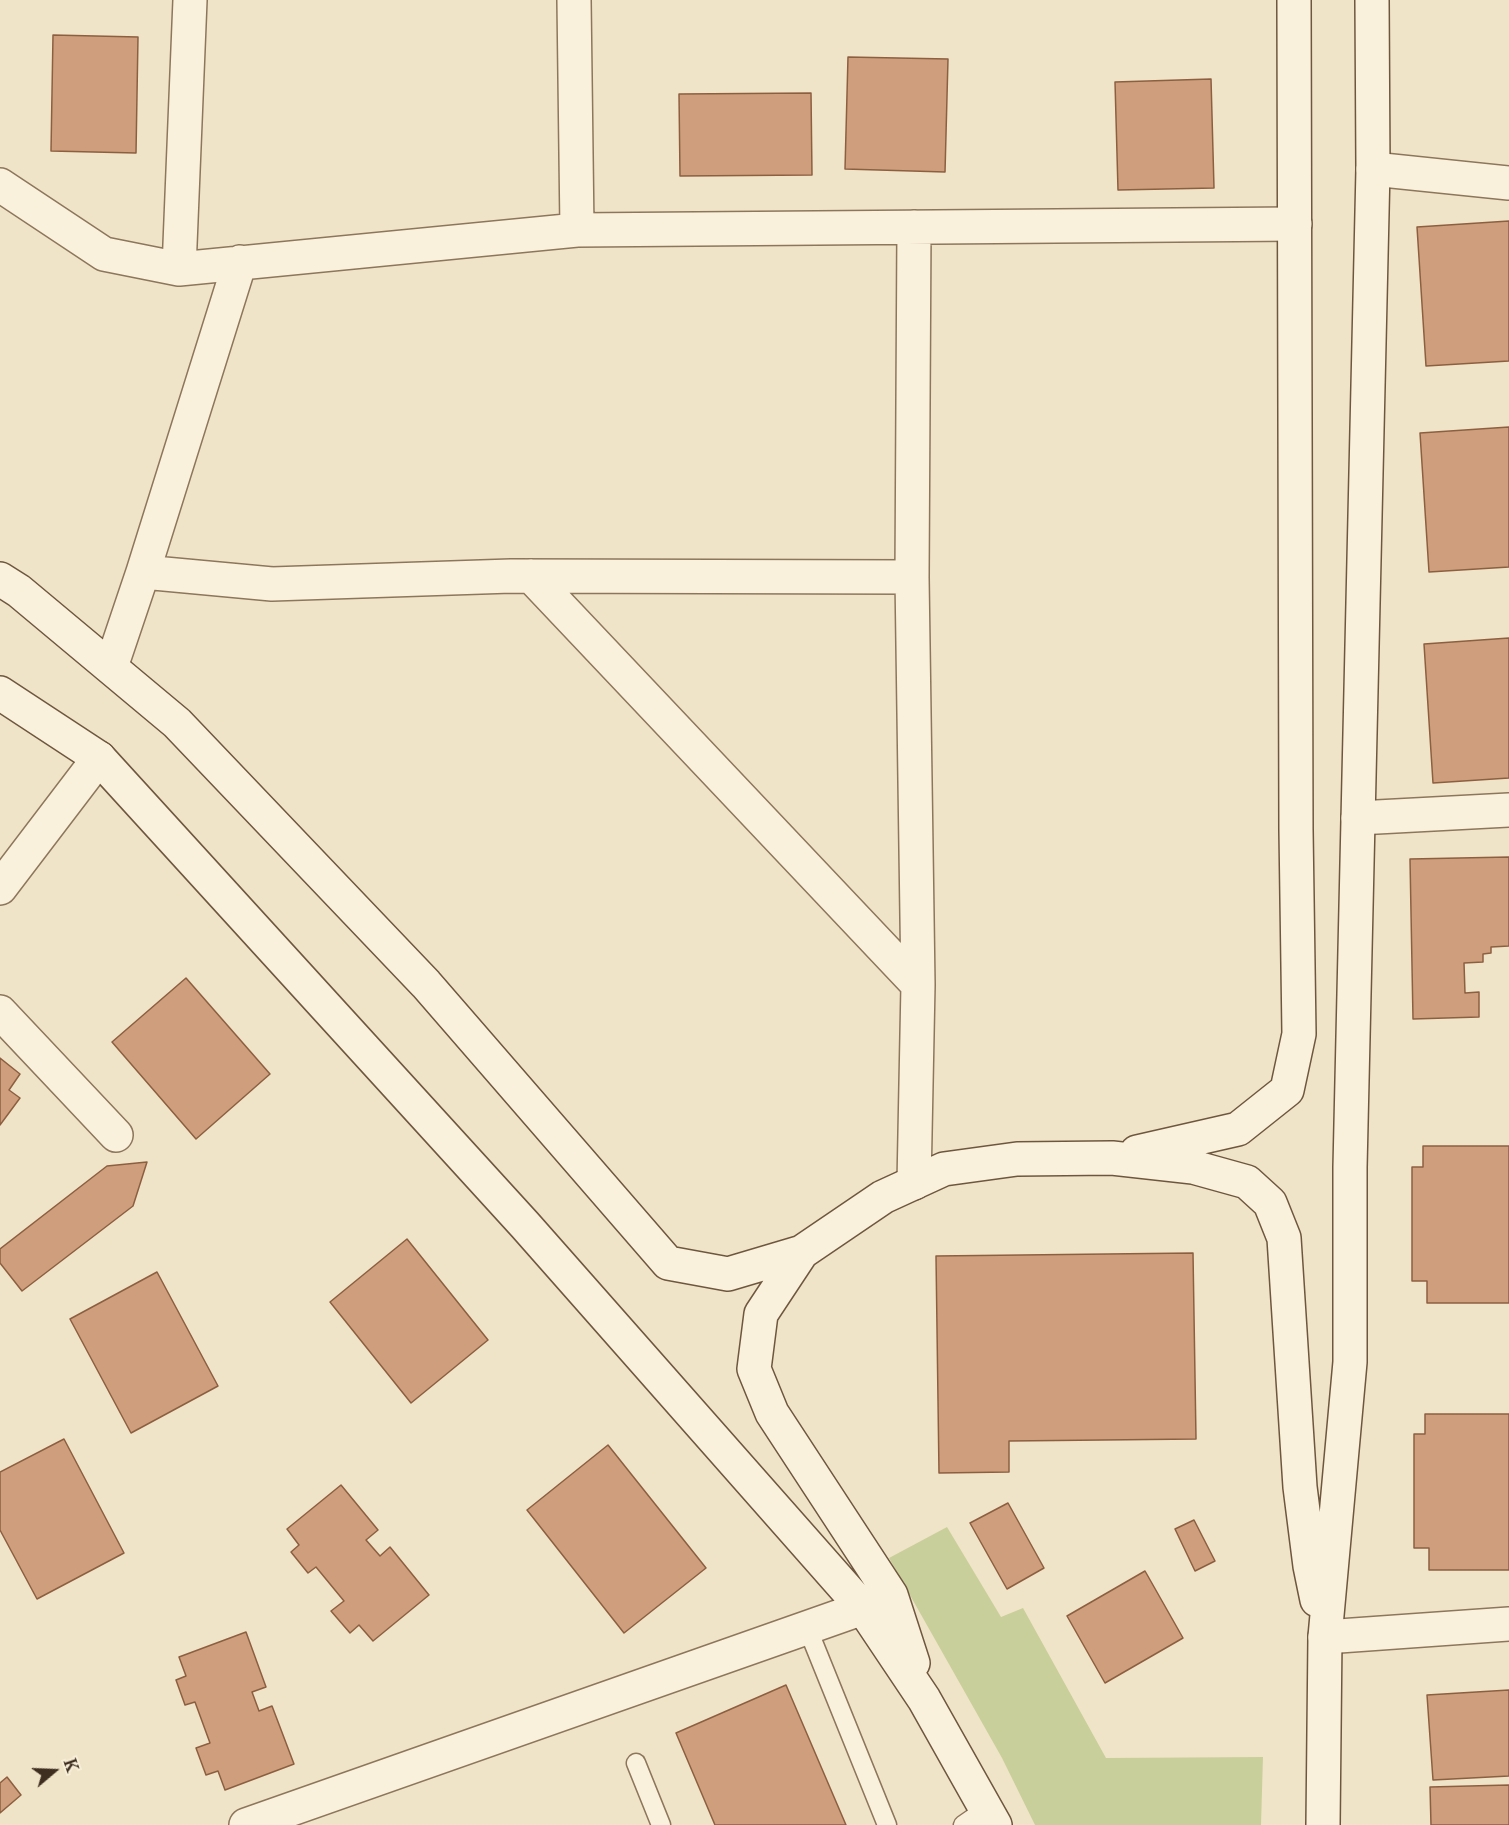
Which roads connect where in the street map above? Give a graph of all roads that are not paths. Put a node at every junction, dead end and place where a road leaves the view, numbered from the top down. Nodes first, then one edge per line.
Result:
1 (190, 0) edge
2 (574, 0) edge
3 (1294, 0) edge
4 (1372, 0) edge
5 (1373, 169) junction
6 (1509, 183) edge
7 (0, 185) edge
8 (1295, 224) junction
9 (914, 228) junction
10 (577, 230) junction
11 (240, 262) junction
12 (179, 269) junction
13 (143, 572) junction
14 (531, 576) junction
15 (912, 577) junction
16 (0, 579) edge
17 (111, 667) junction
18 (0, 693) edge
19 (99, 758) junction
20 (1509, 810) edge
21 (1358, 818) junction
22 (0, 888) edge
23 (918, 985) junction
24 (0, 1011) edge
25 (116, 1135) dead end
26 (1112, 1158) junction
27 (914, 1183) junction
28 (802, 1252) junction
29 (863, 1608) junction
30 (1509, 1624) edge
31 (807, 1628) junction
32 (1325, 1637) junction
33 (924, 1699) junction
34 (636, 1764) dead end
35 (982, 1820) edge
36 (246, 1825) edge
37 (661, 1825) edge
38 (887, 1825) edge
39 (1323, 1825) edge

1 - 12 main road
2 - 10 main road
3 - 8 main road
4 - 5 main road
5 - 6 main road
5 - 21 main road
7 - 12 main road
8 - 9 main road
8 - 26 main road
9 - 10 main road
9 - 15 main road
10 - 11 main road
11 - 12 main road
11 - 13 main road
13 - 14 main road
13 - 17 main road
14 - 15 main road
14 - 23 main road
15 - 23 main road
16 - 17 main road
17 - 28 main road
18 - 19 main road
19 - 22 main road
19 - 29 main road
20 - 21 main road
21 - 32 main road
23 - 27 main road
24 - 25 main road
26 - 27 main road
26 - 32 main road
27 - 28 main road
28 - 33 main road
29 - 31 main road
29 - 33 main road
30 - 32 main road
31 - 36 main road
31 - 38 lane
32 - 39 main road
33 - 35 main road
34 - 37 lane

